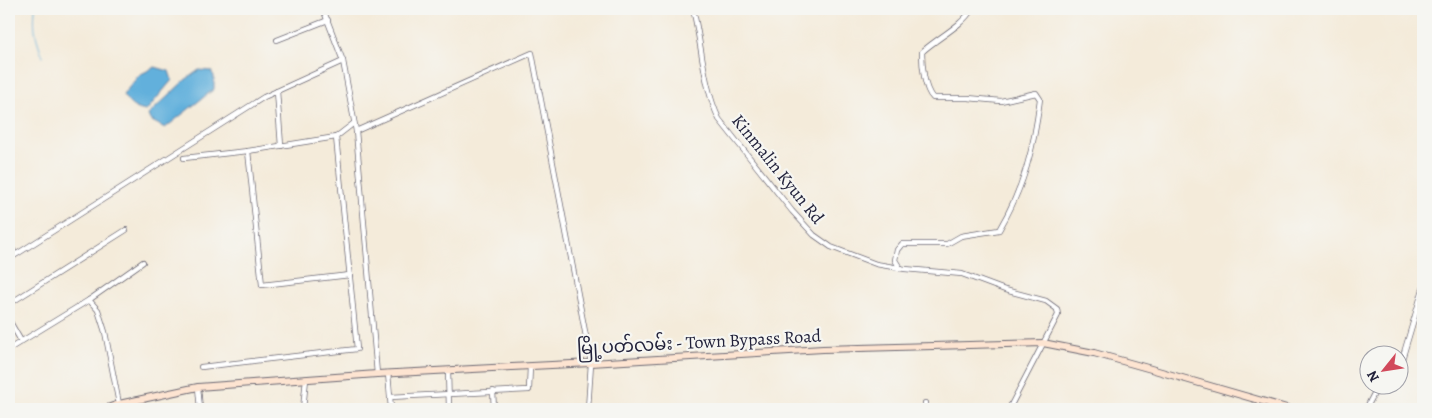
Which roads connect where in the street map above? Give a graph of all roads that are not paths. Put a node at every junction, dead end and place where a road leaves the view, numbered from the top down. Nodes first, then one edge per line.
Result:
1 (324, 9) edge
2 (693, 9) edge
3 (972, 9) edge
4 (328, 20) junction
5 (276, 40) dead end
6 (343, 61) junction
7 (277, 91) junction
8 (354, 123) junction
9 (356, 131) junction
10 (336, 137) junction
11 (281, 146) junction
12 (248, 151) junction
13 (184, 158) dead end
14 (126, 230) dead end
15 (9, 243) edge
16 (15, 254) junction
17 (9, 259) edge
18 (143, 262) dead end
19 (900, 268) junction
20 (350, 275) junction
21 (1423, 289) edge
22 (90, 300) junction
23 (9, 304) edge
24 (9, 320) edge
25 (21, 341) junction
26 (1043, 343) junction
27 (1406, 346) edge
28 (9, 349) edge
29 (591, 363) junction
30 (530, 366) junction
31 (201, 367) dead end
32 (448, 370) junction
33 (388, 373) junction
34 (377, 374) junction
35 (306, 379) junction
36 (198, 387) junction
37 (494, 391) junction
38 (449, 394) junction
39 (1373, 396) edge
40 (390, 397) junction
41 (925, 403) dead end
42 (115, 406) edge
43 (104, 409) edge
44 (200, 409) edge
45 (303, 409) edge
46 (391, 409) edge
47 (449, 409) edge
48 (494, 409) edge
49 (588, 409) edge
50 (925, 409) edge
51 (1009, 409) edge
52 (1290, 409) edge
53 (1366, 409) edge

1 - 4 street
2 - 19 street, Kinmalin Kyun Rd
3 - 19 street
4 - 5 street
4 - 6 street
6 - 7 street
6 - 8 street
7 - 11 street
7 - 16 street
8 - 9 street
8 - 10 street
9 - 29 street
9 - 34 street
10 - 11 street
10 - 20 street
11 - 12 street
12 - 13 street
12 - 20 street
14 - 23 street
15 - 16 street
16 - 17 street
18 - 22 street
19 - 26 street, Kinmalin Kyun Rd
20 - 31 street
21 - 27 street
22 - 25 street
22 - 42 street
24 - 25 street
25 - 28 street
26 - 29 main road, မြို့ပတ်လမ်း - Town Bypass Road
26 - 51 street
26 - 52 main road, မြို့ပတ်လမ်း - Town Bypass Road
29 - 30 main road, မြို့ပတ်လမ်း - Town Bypass Road
29 - 49 street
30 - 32 main road, မြို့ပတ်လမ်း - Town Bypass Road
30 - 37 street
32 - 33 main road, မြို့ပတ်လမ်း - Town Bypass Road
32 - 38 street
33 - 34 main road, မြို့ပတ်လမ်း - Town Bypass Road
33 - 40 street
34 - 35 main road, မြို့ပတ်လမ်း - Town Bypass Road
35 - 36 main road, မြို့ပတ်လမ်း - Town Bypass Road
35 - 45 street
36 - 42 main road, မြို့ပတ်လမ်း - Town Bypass Road
36 - 44 street
37 - 38 street
37 - 48 street
38 - 40 street
38 - 47 street
39 - 53 street
40 - 46 street
41 - 50 street
42 - 43 main road, မြို့ပတ်လမ်း - Town Bypass Road

